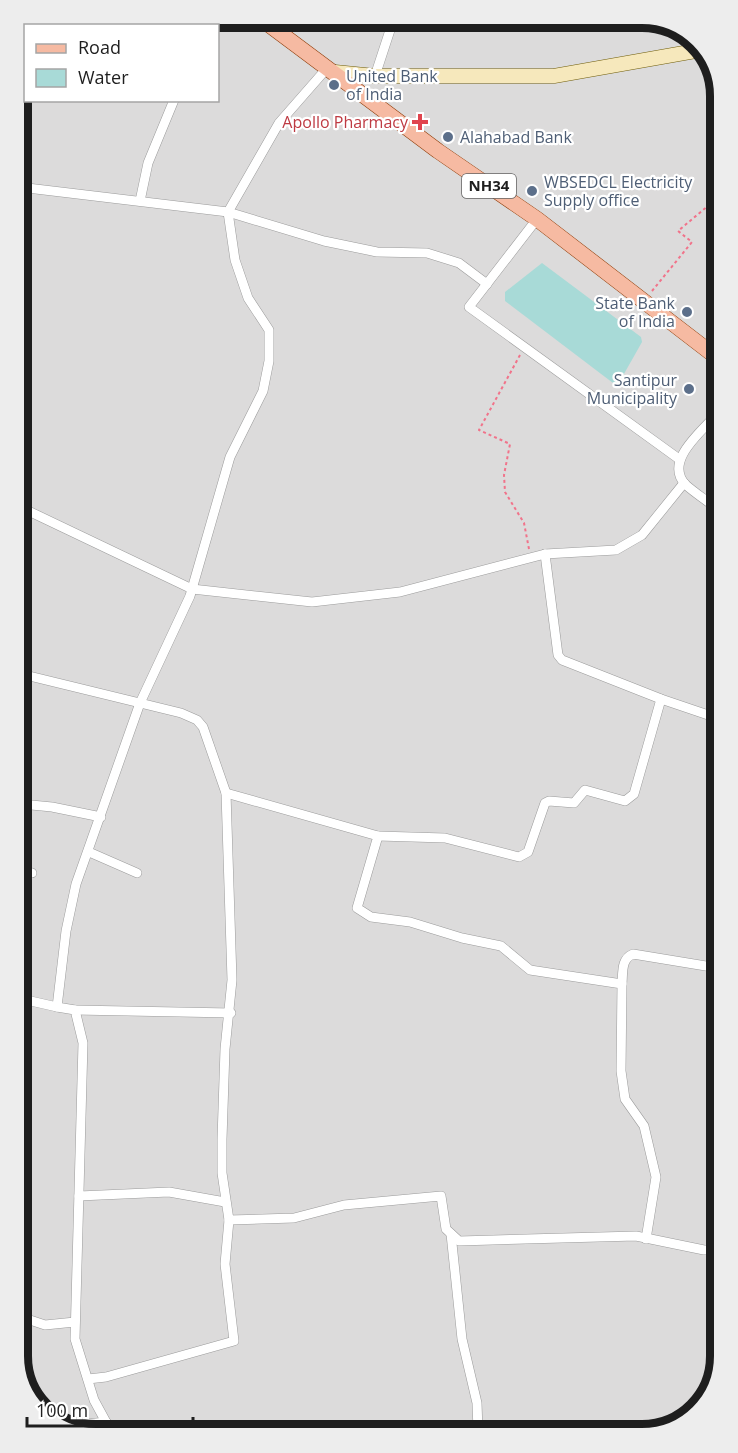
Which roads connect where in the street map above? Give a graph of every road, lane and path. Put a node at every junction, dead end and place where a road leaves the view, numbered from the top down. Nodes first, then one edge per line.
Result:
1 (275, 29) edge
2 (390, 29) edge
3 (692, 52) edge
4 (332, 70) junction
5 (375, 76) junction
6 (173, 102) edge
7 (29, 188) edge
8 (140, 201) junction
9 (710, 204) edge
10 (228, 212) junction
11 (537, 219) junction
12 (487, 284) junction
13 (644, 300) junction
14 (525, 348) junction
15 (710, 351) edge
16 (710, 422) edge
17 (679, 459) junction
18 (684, 483) junction
19 (710, 503) edge
20 (29, 511) edge
21 (545, 554) junction
22 (530, 557) junction
23 (192, 589) junction
24 (29, 676) edge
25 (661, 699) junction
26 (140, 703) junction
27 (710, 716) edge
28 (226, 793) junction
29 (28, 805) edge
30 (101, 817) junction
31 (378, 836) junction
32 (89, 852) junction
33 (28, 872) edge
34 (32, 873) dead end
35 (137, 873) dead end
36 (710, 967) edge
37 (622, 984) junction
38 (28, 1000) edge
39 (57, 1007) junction
40 (75, 1010) junction
41 (231, 1013) junction
42 (79, 1196) junction
43 (225, 1202) junction
44 (229, 1220) junction
45 (451, 1234) junction
46 (646, 1239) junction
47 (710, 1249) edge
48 (28, 1319) edge
49 (75, 1322) junction
50 (88, 1379) junction
51 (106, 1422) joint
52 (90, 1424) edge
53 (478, 1424) edge

1 - 4 main road, NH34
2 - 5 street
3 - 5 main road
4 - 5 main road
4 - 10 street
4 - 11 main road, NH34
6 - 8 street
7 - 8 street
8 - 10 street
9 - 13 path
10 - 12 street
10 - 23 street
11 - 12 street
11 - 13 main road, NH34
12 - 14 street
13 - 15 main road, NH34
14 - 17 street
14 - 22 path
16 - 17 street
17 - 18 street
18 - 19 street
18 - 21 street
20 - 23 street
21 - 22 street
21 - 25 street
22 - 23 street
23 - 26 street
24 - 26 street
25 - 27 street
25 - 31 street
26 - 28 street
26 - 30 street
28 - 31 street
28 - 41 street
29 - 30 street
30 - 32 street
31 - 37 street
32 - 35 street
32 - 39 street
33 - 34 street
36 - 37 street
37 - 46 street
38 - 39 street
39 - 40 street
40 - 41 street
40 - 42 street
41 - 43 street
42 - 43 street
42 - 49 street
43 - 44 street
44 - 45 street
44 - 50 street
45 - 46 street
45 - 53 street
46 - 47 street
48 - 49 street
49 - 50 street
50 - 51 street
51 - 52 street

